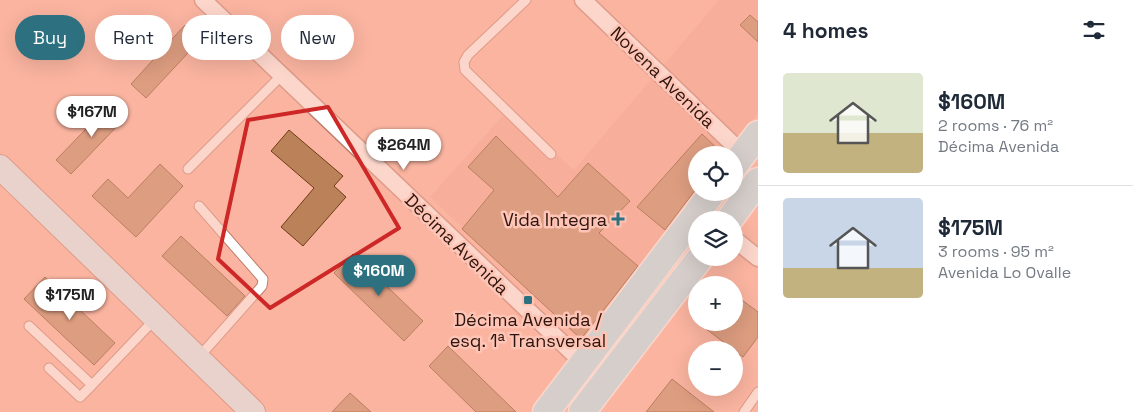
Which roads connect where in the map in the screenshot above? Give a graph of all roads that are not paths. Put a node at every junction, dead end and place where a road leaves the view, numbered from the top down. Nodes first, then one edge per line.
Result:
1 (203, 0) edge
2 (526, 0) edge
3 (583, 0) edge
4 (282, 75) junction
5 (758, 134) edge
6 (724, 146) edge
7 (551, 154) dead end
8 (743, 154) edge
9 (0, 167) edge
10 (188, 169) dead end
11 (758, 181) edge
12 (199, 206) dead end
13 (707, 208) edge
14 (736, 211) edge
15 (743, 247) edge
16 (758, 258) edge
17 (694, 266) edge
18 (156, 318) junction
19 (29, 326) dead end
20 (198, 358) junction
21 (582, 364) junction
22 (49, 368) dead end
23 (604, 383) junction
24 (92, 385) junction
25 (758, 392) edge
26 (253, 412) edge
27 (546, 412) edge
28 (582, 412) edge
29 (744, 412) edge

1 - 4 street, Décima Avenida
2 - 7 lane
3 - 6 street, Novena Avenida
4 - 10 lane
4 - 21 street, Décima Avenida
5 - 8 main road
9 - 18 main road
11 - 14 main road
12 - 20 lane
13 - 21 main road
15 - 16 street
17 - 23 main road
18 - 20 main road
18 - 24 lane
19 - 24 lane
20 - 26 main road
21 - 23 street, Décima Avenida
21 - 27 main road
22 - 24 lane
23 - 28 main road
25 - 29 lane

